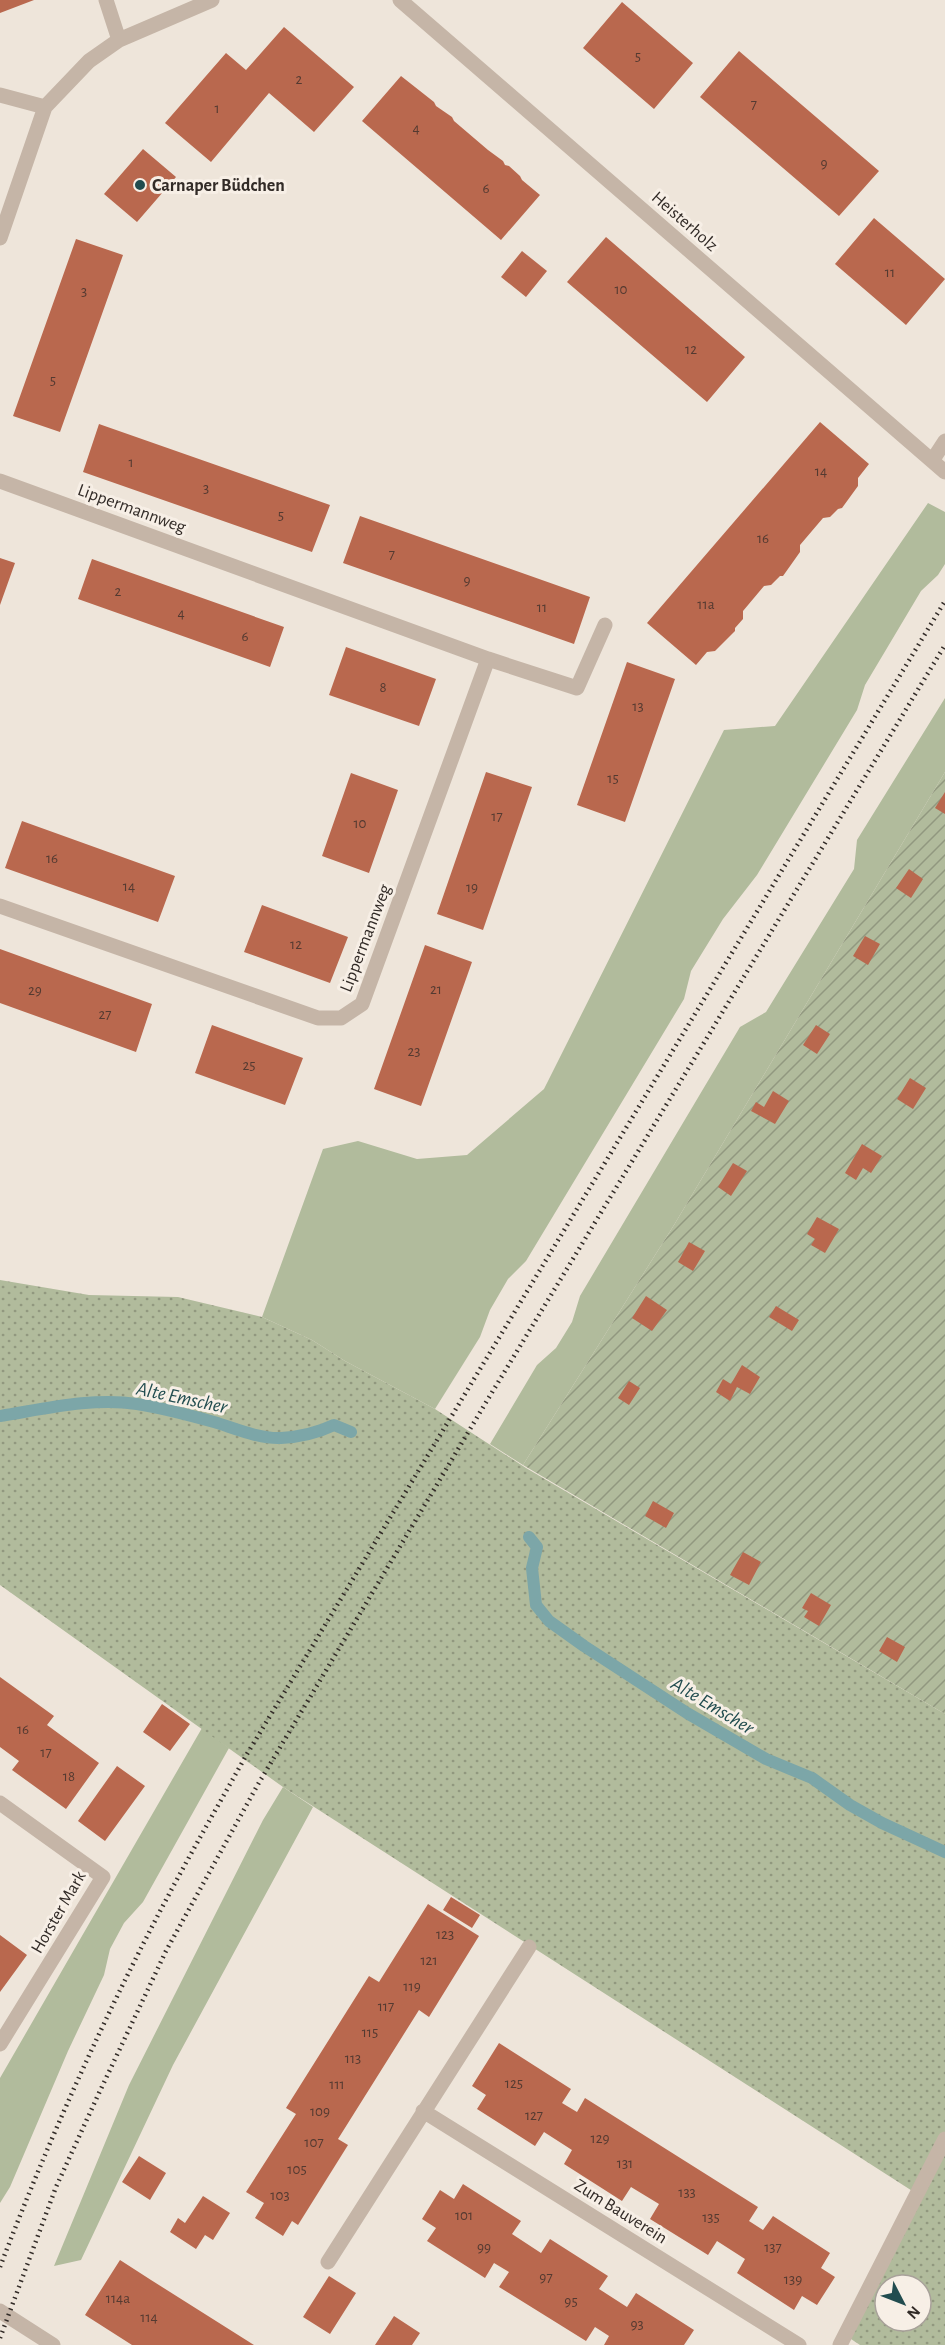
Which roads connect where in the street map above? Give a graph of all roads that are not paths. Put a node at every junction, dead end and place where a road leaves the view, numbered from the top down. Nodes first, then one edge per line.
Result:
1 (106, 0) edge
2 (212, 0) edge
3 (400, 0) edge
4 (119, 40) junction
5 (0, 95) edge
6 (45, 108) junction
7 (0, 238) edge
8 (945, 441) edge
9 (932, 461) junction
10 (945, 472) edge
11 (0, 481) edge
12 (605, 625) dead end
13 (488, 659) junction
14 (0, 906) edge
15 (0, 1803) edge
16 (529, 1947) dead end
17 (0, 2044) edge
18 (423, 2111) junction
19 (945, 2139) edge
20 (328, 2262) dead end
21 (0, 2311) edge
22 (53, 2345) edge
23 (799, 2345) edge
24 (840, 2345) edge

1 - 4 street
2 - 4 street
3 - 9 street, Heisterholz
4 - 6 street
5 - 6 street
6 - 7 street
8 - 9 street
9 - 10 street, Heisterholz
11 - 13 street, Lippermannweg
12 - 13 street, Lippermannweg
13 - 14 street, Lippermannweg
15 - 17 street, Horster Mark
16 - 18 street
18 - 20 street
18 - 23 street, Zum Bauverein
19 - 24 street
21 - 22 street

